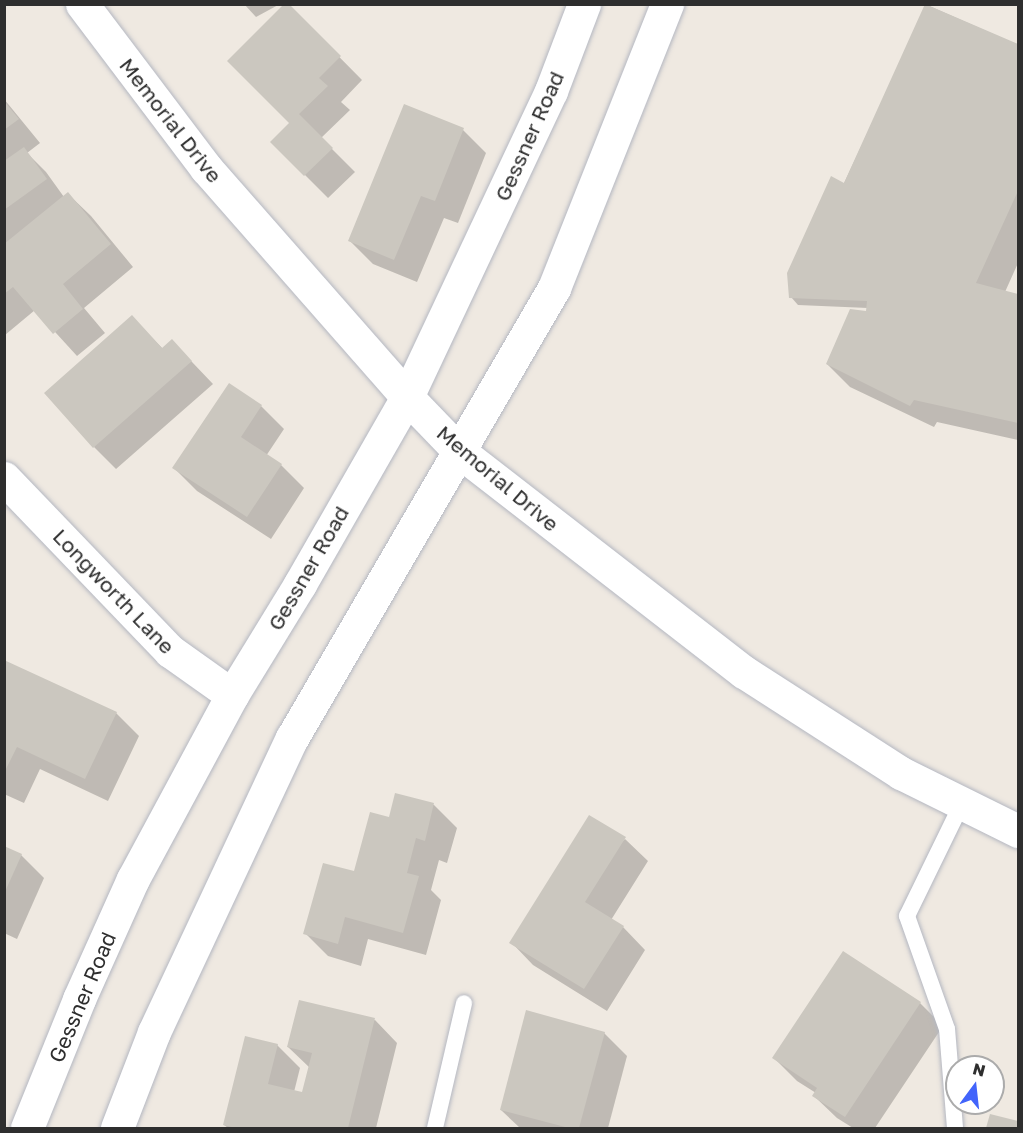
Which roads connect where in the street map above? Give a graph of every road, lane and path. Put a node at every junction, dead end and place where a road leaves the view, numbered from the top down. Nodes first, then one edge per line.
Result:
1 (82, 4) edge
2 (584, 4) edge
3 (667, 4) edge
4 (407, 396) junction
5 (460, 453) junction
6 (4, 478) edge
7 (232, 695) junction
8 (962, 803) junction
9 (1018, 831) edge
10 (464, 1003) dead end
11 (27, 1128) edge
12 (117, 1128) edge
13 (435, 1128) edge
14 (955, 1128) edge

1 - 4 main road, Memorial Drive
2 - 4 main road, Gessner Road
3 - 5 main road
4 - 5 main road, Memorial Drive
4 - 7 main road, Gessner Road
5 - 8 main road, Memorial Drive
5 - 12 main road
6 - 7 main road, Longworth Lane
7 - 11 main road, Gessner Road
8 - 9 main road, Memorial Drive
8 - 14 lane
10 - 13 lane

